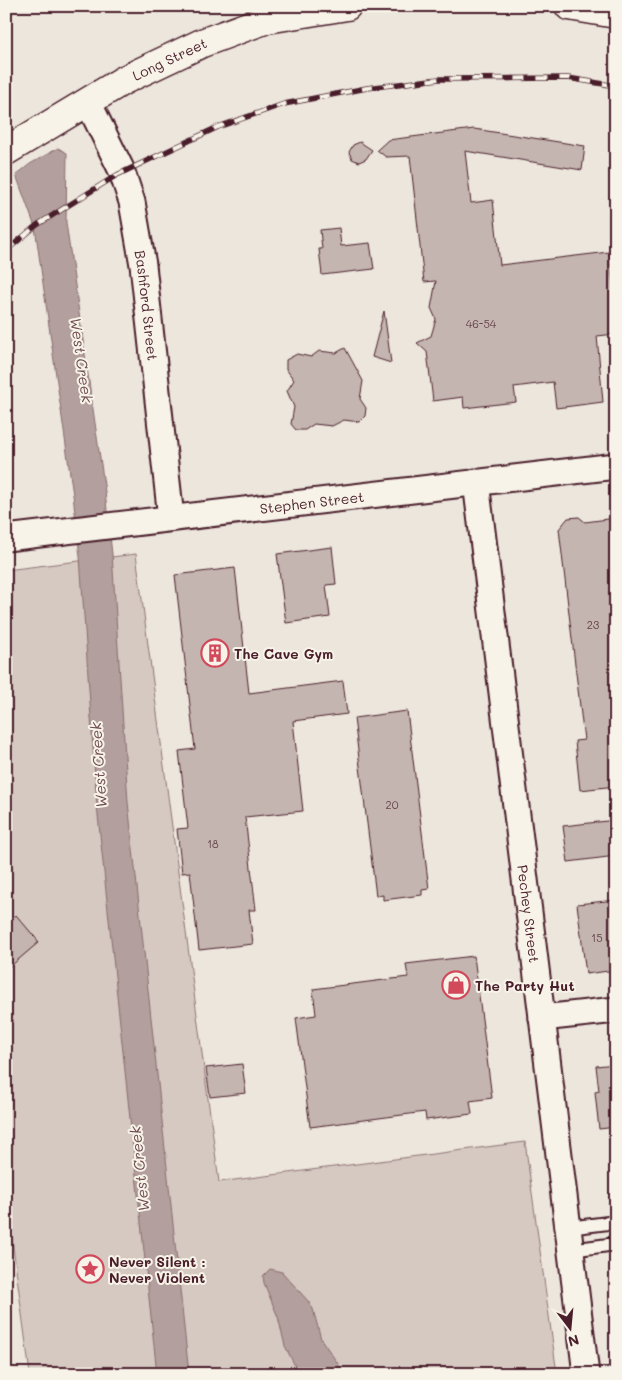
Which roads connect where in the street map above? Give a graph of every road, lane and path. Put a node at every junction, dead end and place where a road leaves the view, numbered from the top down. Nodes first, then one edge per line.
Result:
1 (347, 6) edge
2 (569, 6) edge
3 (616, 14) edge
4 (88, 102) junction
5 (6, 151) edge
6 (616, 466) edge
7 (476, 482) junction
8 (171, 518) junction
9 (6, 538) edge
10 (616, 1010) edge
11 (542, 1018) junction
12 (616, 1222) edge
13 (569, 1239) junction
14 (616, 1244) edge
15 (586, 1374) edge

1 - 4 street, Long Street
2 - 3 street
4 - 5 street, Long Street
4 - 8 street, Bashford Street
6 - 7 street, Stephen Street
7 - 8 street, Stephen Street
7 - 11 street, Pechey Street
8 - 9 street, Stephen Street
10 - 11 street
11 - 13 street, Pechey Street
12 - 13 lane
13 - 14 lane
13 - 15 street, Pechey Street

